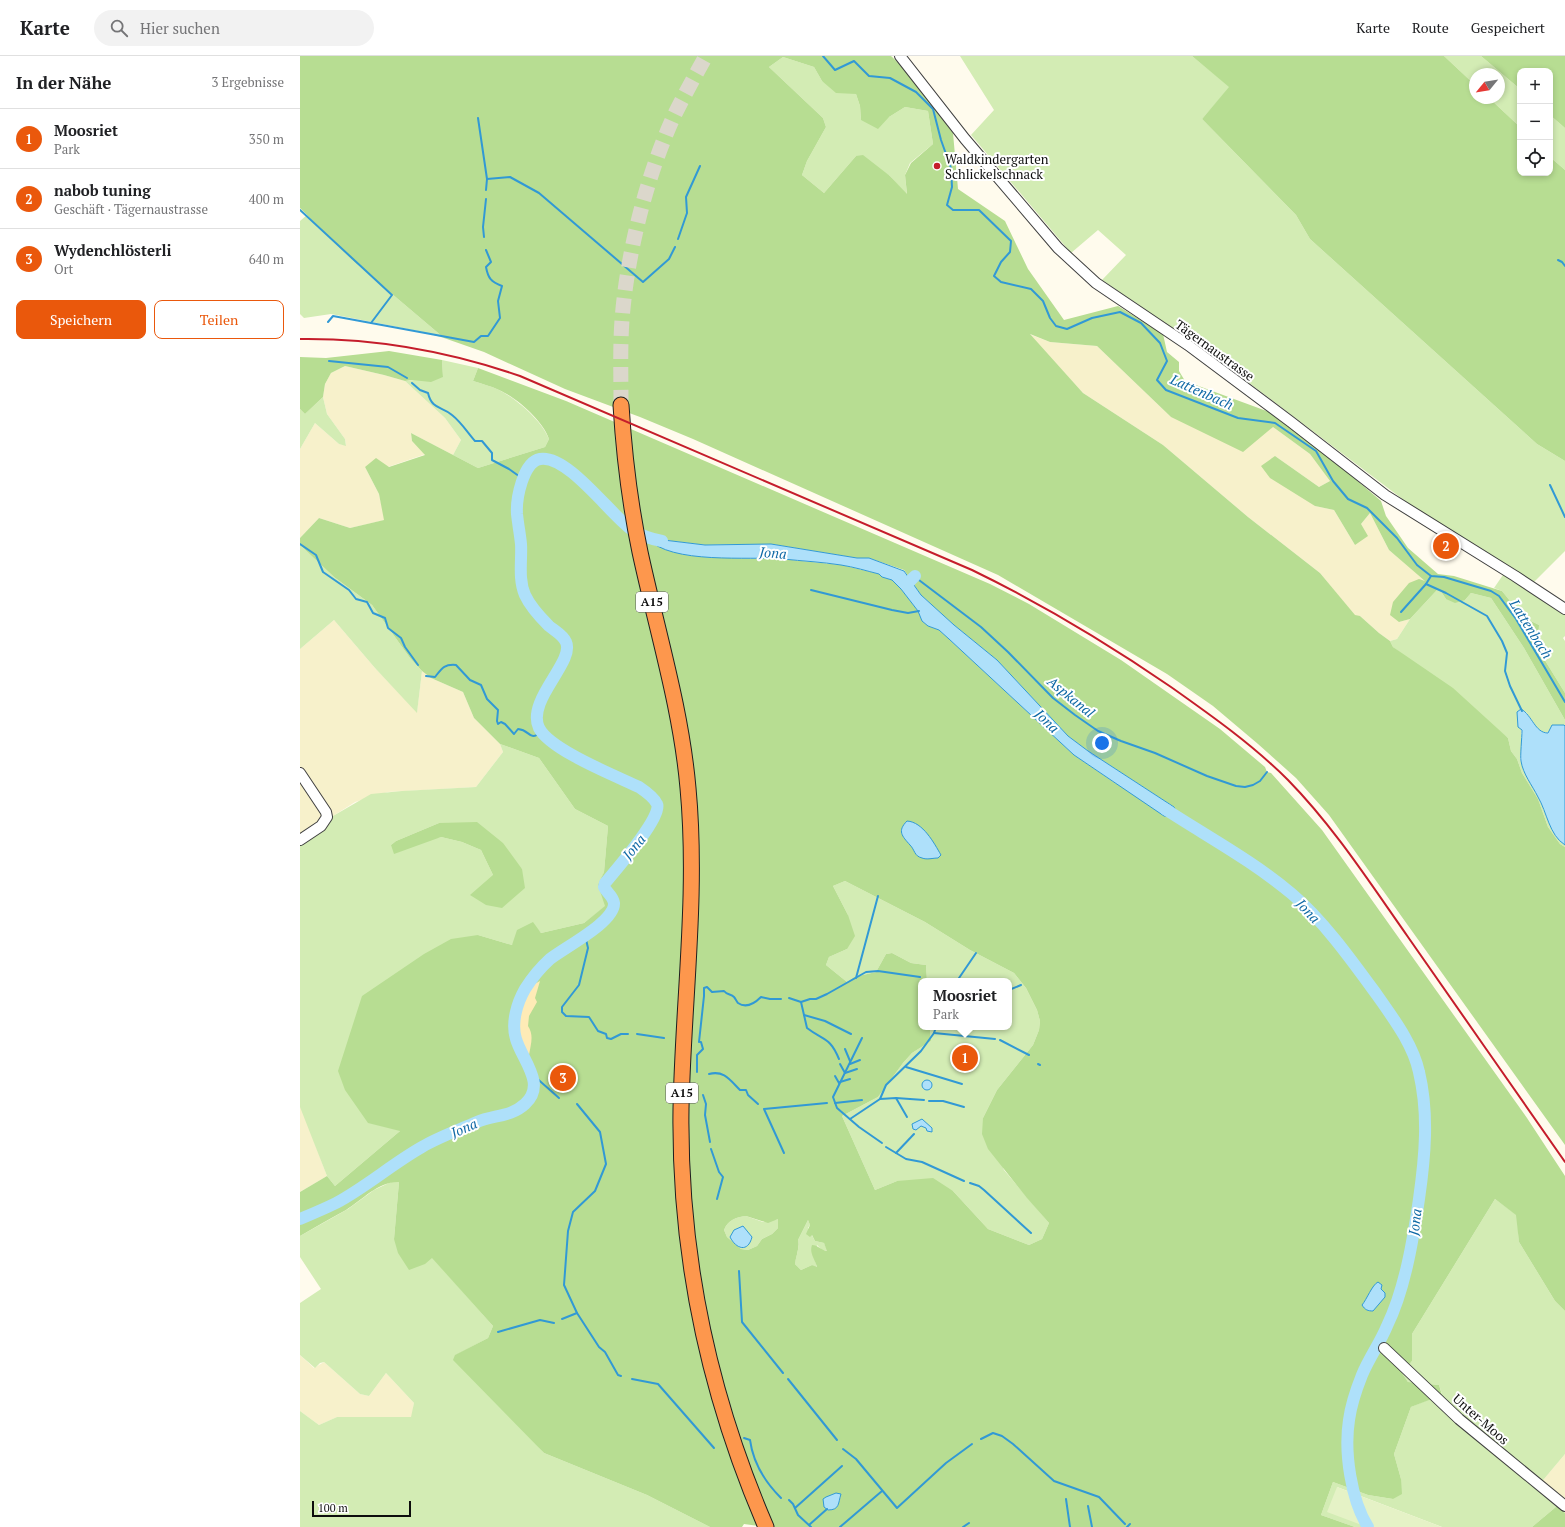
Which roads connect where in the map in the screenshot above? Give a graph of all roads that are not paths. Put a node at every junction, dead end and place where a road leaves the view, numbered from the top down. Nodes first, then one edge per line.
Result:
1 (900, 56) edge
2 (621, 405) tunnel mouth
3 (1565, 609) edge
4 (300, 773) edge
5 (300, 840) edge
6 (1384, 1348) dead end
7 (1565, 1506) edge
8 (766, 1527) edge

1 - 3 street, Tägernaustrasse
2 - 8 highway, A15
4 - 5 street
6 - 7 street, Unter-Moos

